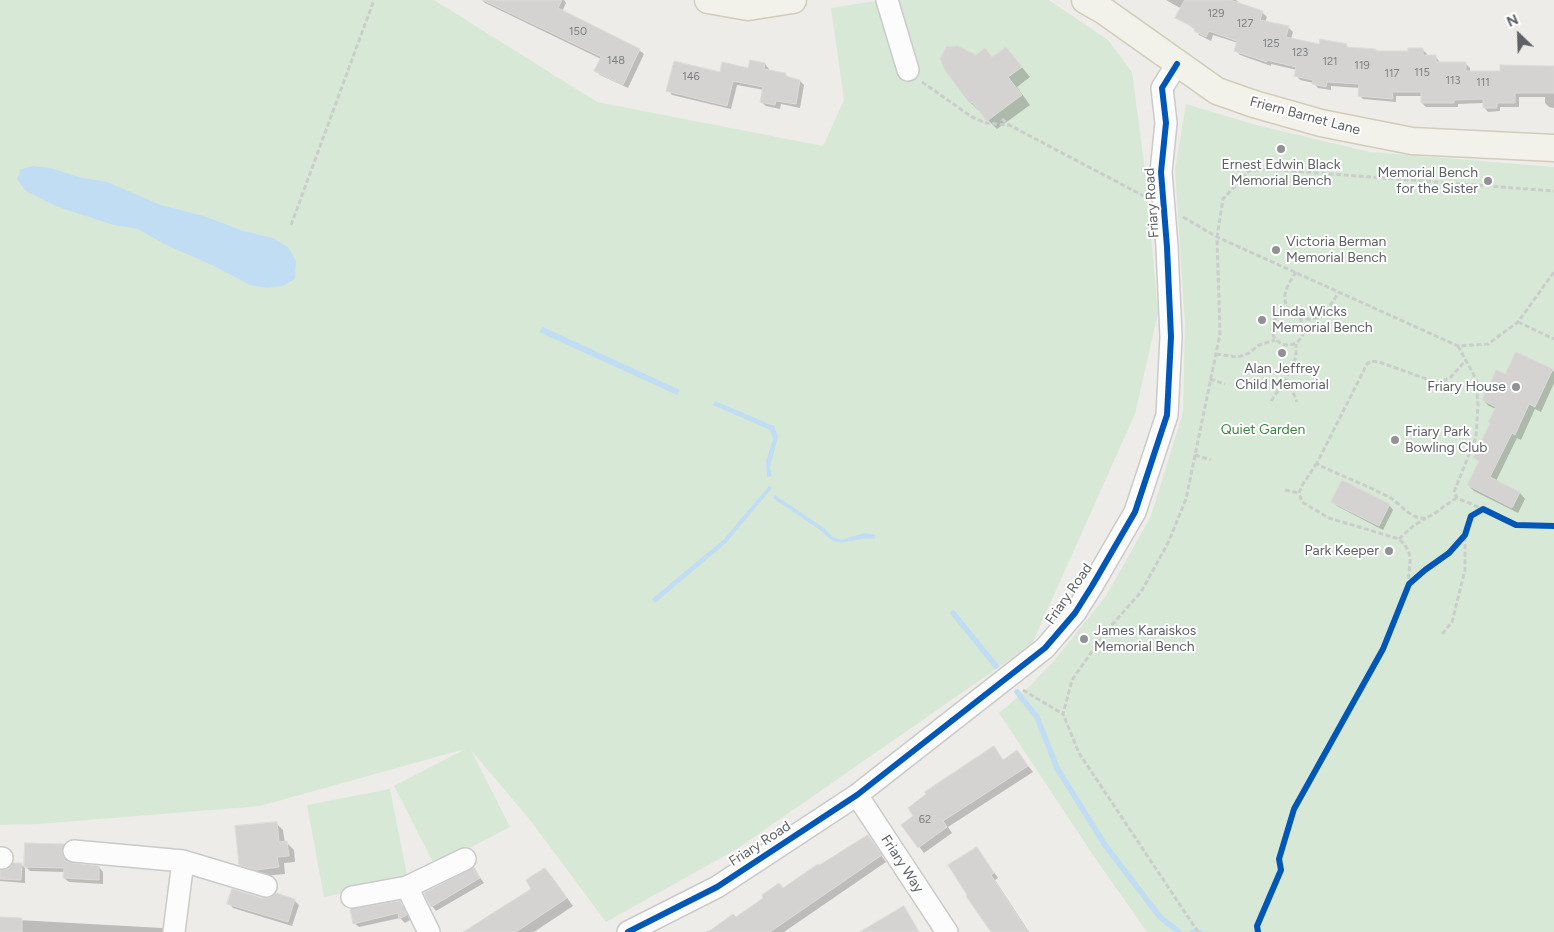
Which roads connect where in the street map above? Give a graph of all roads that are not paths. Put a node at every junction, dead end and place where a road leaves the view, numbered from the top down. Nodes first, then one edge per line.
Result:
1 (708, 0) edge
2 (793, 0) edge
3 (887, 0) edge
4 (1085, 0) edge
5 (1177, 64) junction
6 (908, 70) road end
7 (1554, 148) edge
8 (857, 795) junction
9 (74, 851) dead end
10 (465, 859) dead end
11 (183, 861) junction
12 (266, 886) dead end
13 (406, 887) junction
14 (352, 897) dead end
15 (174, 932) edge
16 (429, 932) edge
17 (628, 932) edge
18 (948, 932) edge

1 - 2 main road
3 - 6 street
4 - 5 main road, Friern Barnet Lane
5 - 7 main road, Friern Barnet Lane
5 - 8 street, Friary Road
8 - 17 street, Friary Road
8 - 18 street, Friary Way
9 - 11 street
10 - 13 street
11 - 12 street
11 - 15 street
13 - 14 street
13 - 16 street

